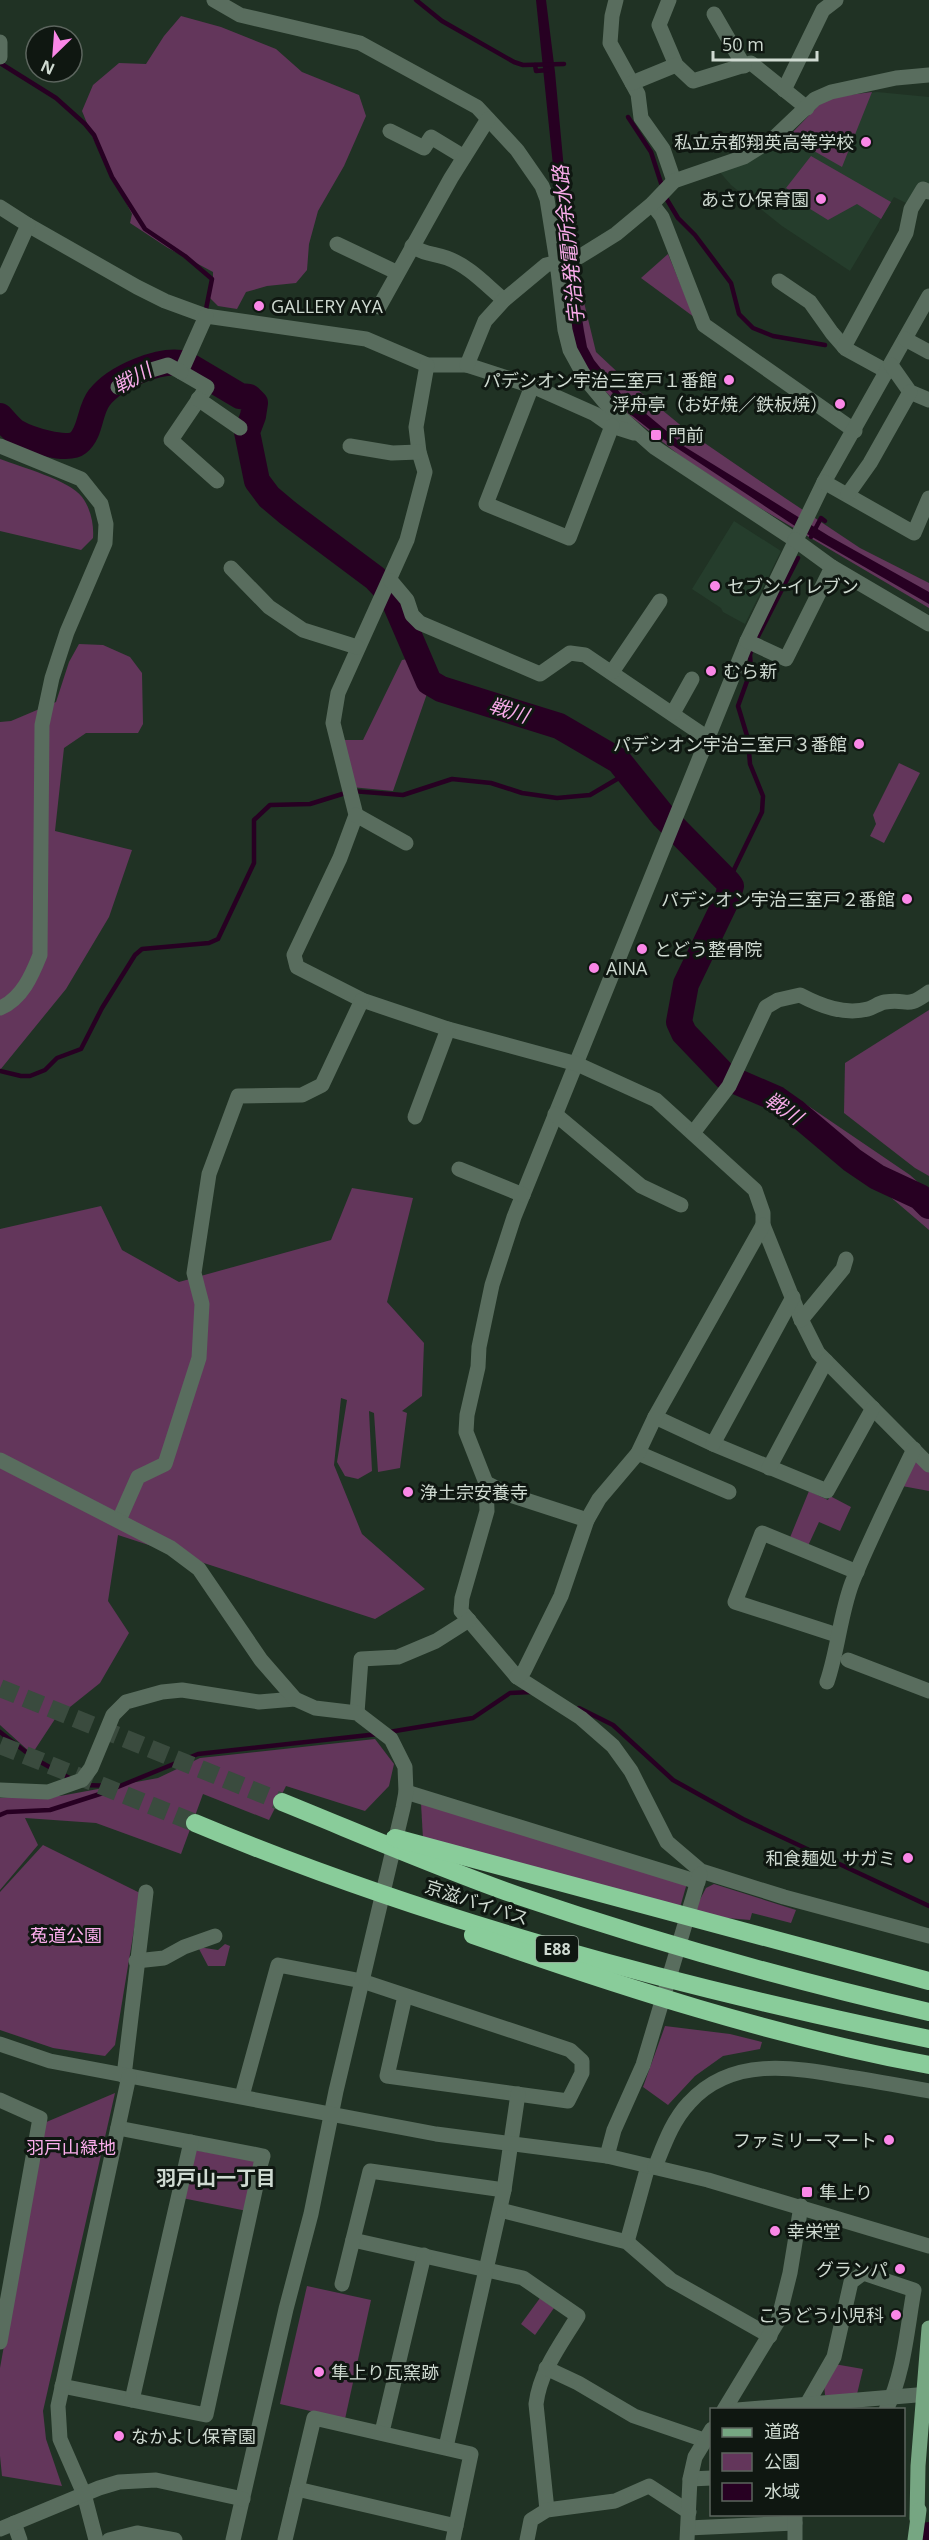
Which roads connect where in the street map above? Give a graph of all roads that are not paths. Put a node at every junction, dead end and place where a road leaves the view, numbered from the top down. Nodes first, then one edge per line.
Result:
1 (214, 0) edge
2 (616, 0) edge
3 (669, 0) edge
4 (836, 0) edge
5 (714, 14) dead end
6 (0, 42) edge
7 (0, 57) edge
8 (676, 65) junction
9 (744, 66) junction
10 (929, 75) edge
11 (632, 83) junction
12 (784, 90) junction
13 (807, 108) junction
14 (488, 119) junction
15 (394, 137) dead end
16 (464, 157) junction
17 (674, 181) junction
18 (929, 192) edge
19 (652, 204) junction
20 (0, 207) edge
21 (28, 225) junction
22 (337, 244) dead end
23 (412, 246) junction
24 (557, 262) junction
25 (396, 272) junction
26 (779, 281) dead end
27 (0, 287) edge
28 (929, 296) edge
29 (504, 300) junction
30 (379, 307) dead end
31 (206, 316) junction
32 (905, 339) junction
33 (844, 346) junction
34 (929, 352) edge
35 (428, 365) junction
36 (467, 365) junction
37 (183, 367) junction
38 (889, 369) junction
39 (118, 387) dead end
40 (532, 387) junction
41 (910, 392) junction
42 (198, 399) junction
43 (929, 400) edge
44 (612, 426) junction
45 (240, 428) dead end
46 (855, 431) junction
47 (637, 434) junction
48 (0, 446) edge
49 (350, 446) dead end
50 (419, 452) junction
51 (217, 481) dead end
52 (824, 482) junction
53 (848, 494) junction
54 (929, 498) edge
55 (797, 537) junction
56 (832, 567) junction
57 (231, 568) dead end
58 (387, 587) junction
59 (660, 601) dead end
60 (929, 624) edge
61 (752, 643) junction
62 (357, 647) junction
63 (612, 672) junction
64 (692, 679) dead end
65 (673, 713) junction
66 (709, 739) junction
67 (356, 815) junction
68 (406, 843) dead end
69 (929, 992) edge
70 (362, 1000) junction
71 (0, 1008) edge
72 (448, 1029) junction
73 (577, 1064) junction
74 (555, 1114) junction
75 (415, 1117) dead end
76 (693, 1133) junction
77 (459, 1169) dead end
78 (523, 1195) junction
79 (681, 1205) dead end
80 (763, 1225) junction
81 (846, 1259) dead end
82 (793, 1297) junction
83 (801, 1320) junction
84 (826, 1361) junction
85 (873, 1408) junction
86 (655, 1417) junction
87 (713, 1444) junction
88 (914, 1449) junction
89 (638, 1453) junction
90 (0, 1460) edge
91 (929, 1465) edge
92 (769, 1468) junction
93 (486, 1483) junction
94 (729, 1492) dead end
95 (119, 1520) junction
96 (587, 1520) junction
97 (857, 1572) junction
98 (469, 1620) junction
99 (837, 1635) junction
100 (848, 1661) dead end
101 (517, 1677) junction
102 (827, 1682) dead end
103 (929, 1691) edge
104 (295, 1699) junction
105 (357, 1713) junction
106 (0, 1791) edge
107 (406, 1792) junction
108 (282, 1802) tunnel mouth
109 (325, 1820) junction
110 (195, 1823) tunnel mouth
111 (222, 1834) junction
112 (699, 1876) junction
113 (146, 1892) dead end
114 (215, 1936) dead end
115 (929, 1936) edge
116 (136, 1961) junction
117 (929, 1981) edge
118 (362, 1982) junction
119 (405, 1996) junction
120 (929, 2012) edge
121 (929, 2039) edge
122 (0, 2044) edge
123 (929, 2065) edge
124 (126, 2076) junction
125 (929, 2091) edge
126 (518, 2094) junction
127 (242, 2096) junction
128 (0, 2100) edge
129 (332, 2115) junction
130 (118, 2128) junction
131 (191, 2142) junction
132 (511, 2145) junction
133 (607, 2156) junction
134 (651, 2167) junction
135 (504, 2190) junction
136 (801, 2206) junction
137 (500, 2210) junction
138 (353, 2240) junction
139 (627, 2242) junction
140 (929, 2246) edge
141 (424, 2255) junction
142 (487, 2269) junction
143 (342, 2284) dead end
144 (2, 2323) edge
145 (929, 2328) edge
146 (770, 2336) junction
147 (0, 2342) edge
148 (546, 2368) junction
149 (62, 2386) junction
150 (926, 2394) edge
151 (132, 2400) junction
152 (890, 2403) edge
153 (807, 2404) junction
154 (725, 2408) edge
155 (751, 2408) edge
156 (382, 2432) junction
157 (708, 2434) edge
158 (446, 2447) junction
159 (929, 2450) edge
160 (710, 2478) edge
161 (690, 2479) junction
162 (297, 2489) junction
163 (84, 2494) junction
164 (243, 2499) junction
165 (547, 2510) junction
166 (689, 2512) junction
167 (795, 2518) edge
168 (917, 2519) junction
169 (7, 2526) edge
170 (454, 2533) edge
171 (688, 2534) edge
172 (20, 2540) edge
173 (96, 2540) edge
174 (109, 2540) edge
175 (175, 2540) edge
176 (233, 2540) edge
177 (285, 2540) edge
178 (527, 2540) edge
179 (795, 2540) edge
180 (915, 2540) edge

1 - 14 street
2 - 11 street
3 - 8 street
4 - 12 street
5 - 9 street
6 - 7 street
8 - 9 street
8 - 11 street
9 - 12 street
10 - 13 street
11 - 17 street
12 - 13 street
13 - 17 street
14 - 16 street
14 - 24 street
15 - 16 street
16 - 23 street
17 - 19 street
18 - 33 street
19 - 24 street
19 - 46 street
20 - 21 street
21 - 27 street
21 - 31 street
22 - 25 street
23 - 25 street
23 - 29 street
24 - 29 street
24 - 47 street
25 - 30 street
26 - 33 street
28 - 32 street
29 - 36 street
31 - 35 street
31 - 37 street
32 - 34 street
32 - 38 street
33 - 38 street
35 - 36 street
35 - 50 street
36 - 40 street
37 - 39 street
37 - 42 street
38 - 41 street
38 - 46 street
40 - 44 street
40 - 44 street
41 - 43 street
41 - 53 street
42 - 45 street
42 - 51 street
44 - 47 street
46 - 52 street
47 - 55 street
48 - 71 street
49 - 50 street
50 - 58 street
52 - 53 street
52 - 55 street
53 - 54 street
55 - 56 street
55 - 61 street
56 - 60 street
56 - 61 street
57 - 62 street
58 - 62 street
58 - 63 street
59 - 63 street
61 - 66 street
62 - 67 street
63 - 65 street
64 - 65 street
65 - 66 street
66 - 73 street
67 - 68 street
67 - 70 street
69 - 76 street
70 - 72 street
70 - 95 street
72 - 73 street
72 - 75 street
73 - 74 street
73 - 76 street
74 - 78 street
74 - 79 street
76 - 80 street
77 - 78 street
78 - 93 street
80 - 82 street
80 - 86 street
81 - 83 street
82 - 83 street
82 - 87 street
83 - 84 street
84 - 85 street
84 - 92 street
85 - 88 street
85 - 92 street
86 - 87 street
86 - 89 street
87 - 92 street
88 - 91 street
88 - 97 street
89 - 94 street
89 - 96 street
90 - 95 street
93 - 96 street
93 - 98 street
95 - 104 street
96 - 101 street
97 - 99 street
97 - 99 street
98 - 101 street
98 - 105 street
99 - 102 street
100 - 103 street
101 - 112 street
104 - 105 street
104 - 106 street
105 - 107 street
107 - 112 street
107 - 118 street
108 - 109 highway, 京滋バイパス / E88
109 - 117 highway
109 - 120 highway, 京滋バイパス / E88
110 - 111 highway, 京滋バイパス / E88
111 - 121 highway, 京滋バイパス / E88
111 - 123 highway
112 - 115 street
112 - 133 street
113 - 116 street
114 - 116 street
116 - 124 street
118 - 119 street
118 - 127 street
118 - 129 street
119 - 126 street
119 - 126 street
122 - 124 street
124 - 127 street
124 - 130 street
125 - 134 street
126 - 132 street
127 - 129 street
128 - 144 street
129 - 132 street
129 - 164 street
130 - 131 street
130 - 149 street
131 - 151 street
131 - 151 street
132 - 133 street
132 - 135 street
133 - 134 street
134 - 136 street
134 - 139 street
135 - 137 street
135 - 138 street
136 - 140 street
136 - 146 street
137 - 139 street
137 - 142 street
138 - 141 street
138 - 143 street
139 - 146 street
141 - 142 street
141 - 156 street
142 - 148 street
142 - 158 street
144 - 147 street
145 - 150 main road
146 - 154 street
148 - 157 street
148 - 165 street
149 - 151 street
149 - 163 street
150 - 152 street
150 - 168 main road
152 - 153 street
152 - 153 street
153 - 155 street
156 - 158 street
156 - 162 street
157 - 161 street
158 - 170 street
159 - 168 main road
160 - 161 street
161 - 166 street
162 - 170 street
162 - 177 street
163 - 164 street
163 - 169 street
163 - 173 street
164 - 176 street
165 - 166 street
165 - 178 street
166 - 171 street
167 - 171 street
167 - 179 street
168 - 180 main road
169 - 172 street
174 - 175 street

